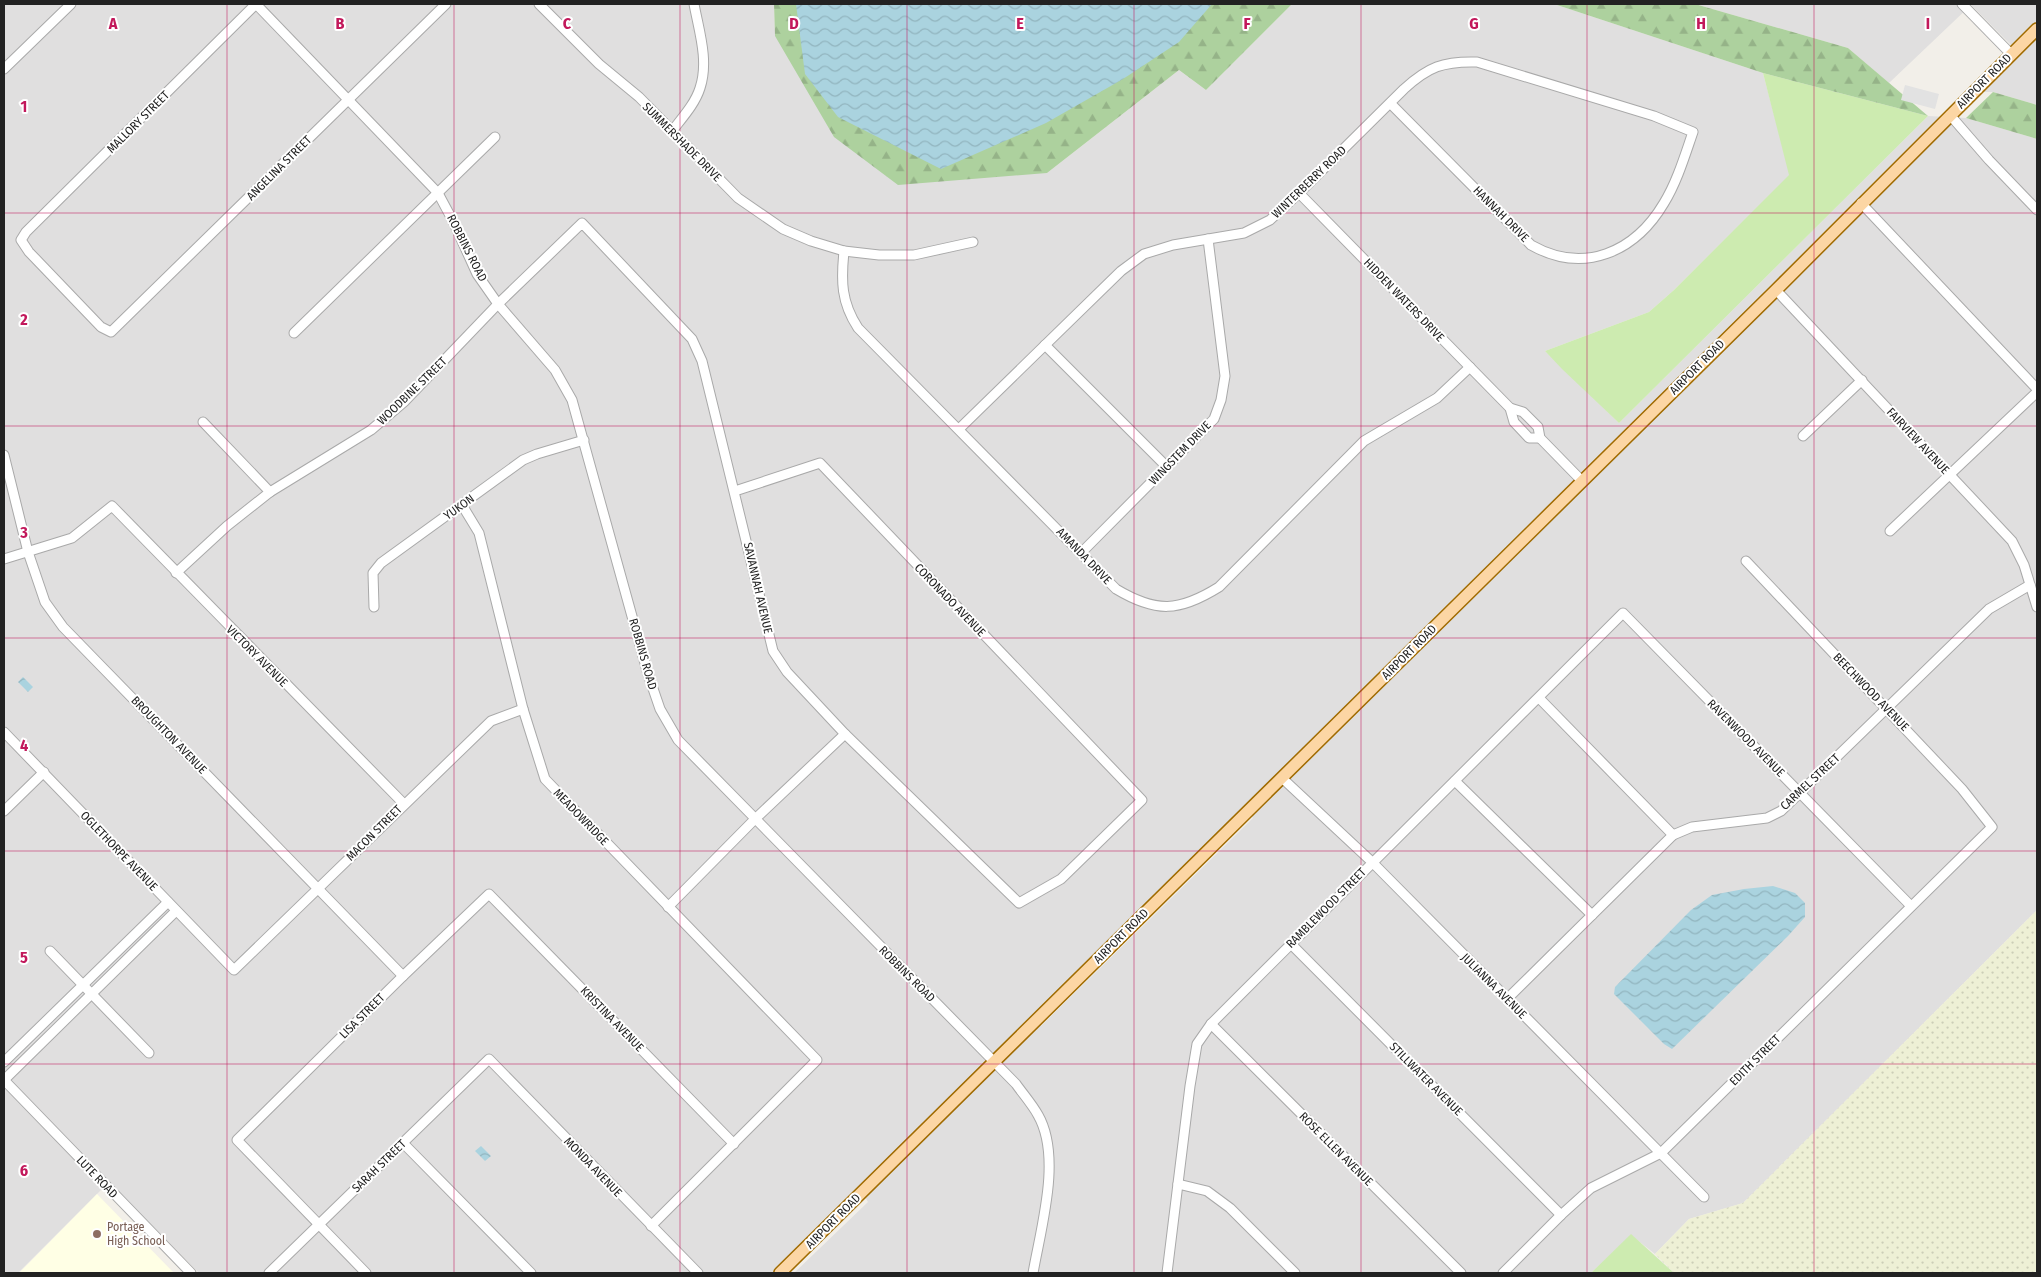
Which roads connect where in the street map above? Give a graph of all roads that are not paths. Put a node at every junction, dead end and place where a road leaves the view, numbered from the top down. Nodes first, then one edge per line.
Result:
1 (71, 4) edge
2 (256, 4) edge
3 (446, 4) edge
4 (539, 4) edge
5 (694, 4) edge
6 (1962, 4) edge
7 (2037, 29) edge
8 (2011, 54) junction
9 (4, 68) edge
10 (348, 100) junction
11 (1390, 104) junction
12 (1950, 115) junction
13 (672, 131) junction
14 (1693, 132) joint
15 (496, 136) dead end
16 (438, 193) junction
17 (1299, 193) junction
18 (1861, 203) junction
19 (2037, 210) edge
20 (582, 224) joint
21 (1208, 239) junction
22 (972, 242) dead end
23 (844, 251) junction
24 (1776, 290) junction
25 (498, 304) junction
26 (111, 332) joint
27 (294, 332) dead end
28 (1045, 345) junction
29 (1470, 367) junction
30 (1862, 380) junction
31 (2037, 390) edge
32 (1510, 408) junction
33 (203, 422) dead end
34 (959, 429) junction
35 (1803, 436) dead end
36 (1540, 438) junction
37 (584, 440) junction
38 (4, 455) edge
39 (1167, 467) junction
40 (1949, 474) junction
41 (1582, 481) junction
42 (735, 490) junction
43 (270, 492) junction
44 (462, 505) junction
45 (1890, 531) dead end
46 (28, 552) junction
47 (1081, 553) junction
48 (4, 559) edge
49 (1746, 561) dead end
50 (176, 573) junction
51 (2030, 585) junction
52 (374, 607) dead end
53 (2037, 607) edge
54 (1623, 613) joint
55 (1539, 698) junction
56 (1887, 708) junction
57 (523, 710) junction
58 (4, 732) edge
59 (845, 734) junction
60 (44, 772) junction
61 (1282, 778) junction
62 (1455, 782) junction
63 (1801, 793) junction
64 (404, 804) junction
65 (4, 811) edge
66 (754, 820) junction
67 (1992, 828) joint
68 (1673, 834) junction
69 (1372, 862) junction
70 (319, 888) junction
71 (489, 894) joint
72 (168, 902) junction
73 (1019, 903) joint
74 (1911, 906) junction
75 (668, 907) junction
76 (176, 911) junction
77 (1592, 916) junction
78 (1291, 944) junction
79 (50, 950) dead end
80 (234, 970) joint
81 (404, 976) junction
82 (83, 986) junction
83 (91, 994) junction
84 (1506, 999) junction
85 (1211, 1024) junction
86 (149, 1053) dead end
87 (489, 1059) joint
88 (4, 1062) edge
89 (994, 1062) junction
90 (4, 1080) edge
91 (403, 1143) junction
92 (734, 1144) junction
93 (1661, 1153) junction
94 (1178, 1184) junction
95 (1704, 1197) dead end
96 (1561, 1215) junction
97 (318, 1224) junction
98 (651, 1226) junction
99 (191, 1273) edge
100 (269, 1273) edge
101 (366, 1273) edge
102 (530, 1273) edge
103 (698, 1273) edge
104 (780, 1273) edge
105 (1033, 1273) edge
106 (1167, 1273) edge
107 (1295, 1273) edge
108 (1461, 1273) edge
109 (1503, 1273) edge

1 - 9 street
2 - 10 street, ROBBINS ROAD
2 - 26 street, MALLORY STREET
3 - 10 street, ANGELINA STREET
4 - 13 street, SUMMERSHADE DRIVE
5 - 13 street
6 - 8 street
7 - 8 main road, AIRPORT ROAD
8 - 12 main road, AIRPORT ROAD
10 - 16 street, ROBBINS ROAD
10 - 26 street, ANGELINA STREET
11 - 14 street, WINTERBERRY ROAD
11 - 14 street, HANNAH DRIVE
11 - 17 street, WINTERBERRY ROAD
12 - 18 main road, AIRPORT ROAD
12 - 19 street
13 - 23 street, SUMMERSHADE DRIVE
15 - 16 street
16 - 25 street, ROBBINS ROAD
16 - 27 street
17 - 21 street, WINTERBERRY ROAD
17 - 29 street, HIDDEN WATERS DRIVE
18 - 24 main road, AIRPORT ROAD
18 - 31 street
20 - 25 street, WOODBINE STREET
20 - 42 street, SAVANNAH AVENUE
21 - 28 street, WINTERBERRY ROAD
21 - 39 street, WINGSTEM DRIVE
22 - 23 street, SUMMERSHADE DRIVE
23 - 34 street, AMANDA DRIVE
24 - 30 street, FAIRVIEW AVENUE
24 - 41 main road, AIRPORT ROAD
25 - 37 street, ROBBINS ROAD
25 - 43 street, WOODBINE STREET
28 - 34 street, WINTERBERRY ROAD
28 - 39 street
29 - 32 street, HIDDEN WATERS DRIVE
29 - 47 street, AMANDA DRIVE
30 - 35 street
30 - 40 street, FAIRVIEW AVENUE
31 - 40 street
32 - 36 street, HIDDEN WATERS DRIVE
32 - 36 street, HIDDEN WATERS DRIVE
33 - 43 street
34 - 47 street, AMANDA DRIVE
36 - 41 street, HIDDEN WATERS DRIVE
37 - 44 street, YUKON
37 - 66 street, ROBBINS ROAD
38 - 46 street, BROUGHTON AVENUE
39 - 47 street, WINGSTEM DRIVE
40 - 45 street
40 - 51 street, FAIRVIEW AVENUE
41 - 61 main road, AIRPORT ROAD
42 - 59 street, SAVANNAH AVENUE
42 - 73 street, CORONADO AVENUE
43 - 50 street, WOODBINE STREET
44 - 52 street, YUKON
44 - 57 street, MEADOWRIDGE
46 - 48 street
46 - 50 street, VICTORY AVENUE
46 - 70 street, BROUGHTON AVENUE
49 - 56 street, BEECHWOOD AVENUE
50 - 64 street, VICTORY AVENUE
51 - 53 street, FAIRVIEW AVENUE
51 - 56 street, CARMEL STREET
54 - 55 street, RAMBLEWOOD STREET
54 - 63 street, RAVENWOOD AVENUE
55 - 62 street, RAMBLEWOOD STREET
55 - 68 street
56 - 63 street, CARMEL STREET
56 - 67 street, BEECHWOOD AVENUE
57 - 64 street, MACON STREET
57 - 75 street, MEADOWRIDGE
58 - 60 street, OGLETHORPE AVENUE
59 - 66 street
59 - 73 street, SAVANNAH AVENUE
60 - 65 street
60 - 72 street, OGLETHORPE AVENUE
61 - 69 street, JULIANNA AVENUE
61 - 89 main road, AIRPORT ROAD
62 - 69 street, RAMBLEWOOD STREET
62 - 77 street
63 - 68 street, CARMEL STREET
63 - 74 street, RAVENWOOD AVENUE
64 - 70 street, MACON STREET
66 - 75 street
66 - 89 street, ROBBINS ROAD
67 - 74 street, EDITH STREET
68 - 77 street, CARMEL STREET
69 - 78 street, RAMBLEWOOD STREET
69 - 84 street, JULIANNA AVENUE
70 - 80 street, MACON STREET
70 - 81 street, BROUGHTON AVENUE
71 - 81 street, LISA STREET
71 - 92 street, KRISTINA AVENUE
72 - 76 street, OGLETHORPE AVENUE
72 - 82 street
74 - 93 street, EDITH STREET
75 - 92 street, MEADOWRIDGE
76 - 80 street, OGLETHORPE AVENUE
76 - 83 street
77 - 84 street, CARMEL STREET
78 - 85 street, RAMBLEWOOD STREET
78 - 96 street, STILLWATER AVENUE
79 - 82 street
81 - 97 street, LISA STREET
82 - 83 street
82 - 88 street
83 - 86 street
83 - 90 street
84 - 93 street, JULIANNA AVENUE
85 - 94 street, RAMBLEWOOD STREET
85 - 108 street, ROSE ELLEN AVENUE
87 - 91 street, SARAH STREET
87 - 98 street, MONDA AVENUE
89 - 104 main road, AIRPORT ROAD
89 - 105 street, ROBBINS ROAD
90 - 99 street, LUTE ROAD
91 - 97 street, SARAH STREET
91 - 102 street
92 - 98 street
93 - 95 street, JULIANNA AVENUE
93 - 96 street, EDITH STREET
94 - 106 street, RAMBLEWOOD STREET
94 - 107 street
96 - 109 street, EDITH STREET
97 - 100 street, SARAH STREET
97 - 101 street
98 - 103 street, MONDA AVENUE

